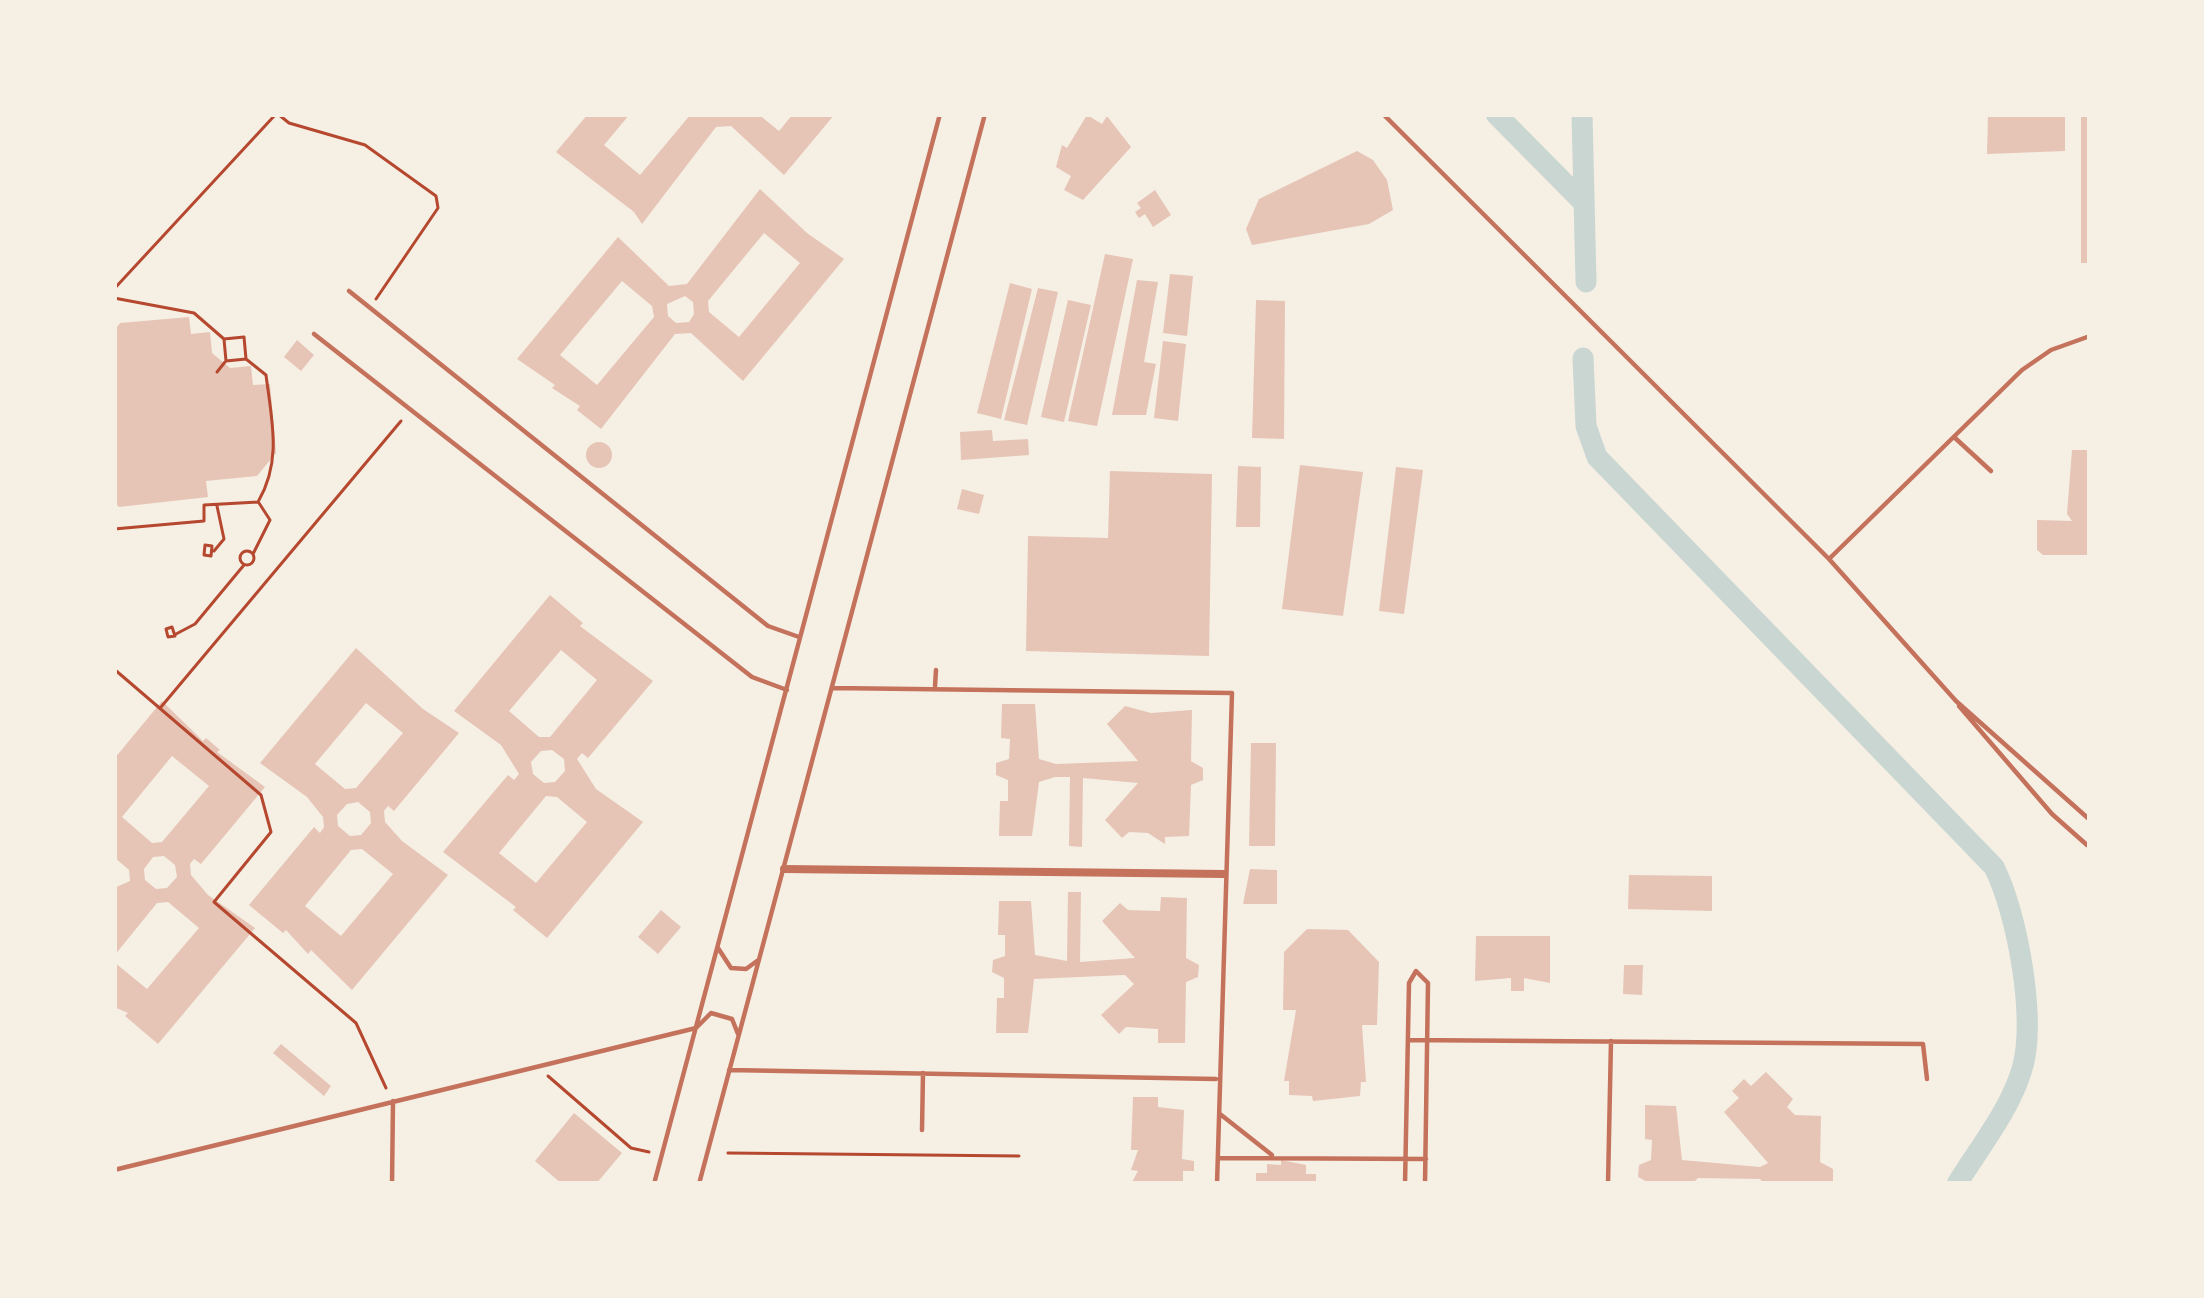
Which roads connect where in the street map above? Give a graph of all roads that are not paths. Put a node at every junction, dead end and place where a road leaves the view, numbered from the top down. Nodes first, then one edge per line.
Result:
1 (940, 114) edge
2 (985, 114) edge
3 (1382, 114) edge
4 (349, 291) dead end
5 (314, 334) dead end
6 (2090, 336) edge
7 (1954, 437) junction
8 (1991, 471) dead end
9 (1829, 559) junction
10 (799, 637) junction
11 (936, 670) dead end
12 (935, 686) junction
13 (832, 688) junction
14 (787, 690) junction
15 (1956, 701) junction
16 (2090, 820) edge
17 (2090, 836) edge
18 (2087, 844) edge
19 (2090, 855) edge
20 (784, 869) junction
21 (1224, 874) junction
22 (719, 943) junction
23 (761, 954) junction
24 (696, 1028) junction
25 (1408, 1040) junction
26 (1428, 1040) junction
27 (737, 1041) junction
28 (1611, 1041) junction
29 (729, 1070) junction
30 (923, 1073) junction
31 (1216, 1079) junction
32 (1927, 1079) dead end
33 (393, 1101) junction
34 (1219, 1114) junction
35 (922, 1130) dead end
36 (1218, 1158) junction
37 (1277, 1158) junction
38 (1406, 1159) junction
39 (1426, 1159) junction
40 (114, 1170) edge
41 (392, 1184) edge
42 (654, 1184) edge
43 (699, 1184) edge
44 (1217, 1184) edge
45 (1406, 1184) edge
46 (1425, 1184) edge
47 (1608, 1184) edge

1 - 10 lane
2 - 13 lane
3 - 9 lane
4 - 10 lane
5 - 14 lane
6 - 7 lane
7 - 8 lane
7 - 9 lane
9 - 15 lane
10 - 14 lane
11 - 12 lane
12 - 13 lane
12 - 21 lane
13 - 20 lane
14 - 22 lane
15 - 16 lane
15 - 18 lane
17 - 18 lane
18 - 19 lane
20 - 21 street
20 - 23 lane
21 - 31 lane
22 - 23 lane
22 - 24 lane
23 - 27 lane
24 - 27 lane
24 - 33 lane
24 - 42 lane
25 - 26 lane
25 - 26 lane
25 - 38 lane
26 - 28 lane
26 - 39 lane
27 - 29 lane
28 - 32 lane
28 - 47 lane
29 - 30 lane
29 - 43 lane
30 - 31 lane
30 - 35 lane
31 - 34 lane
33 - 40 lane
33 - 41 lane
34 - 36 lane
34 - 37 lane
36 - 37 lane
36 - 44 lane
37 - 38 lane
38 - 39 lane
38 - 45 lane
39 - 46 lane

